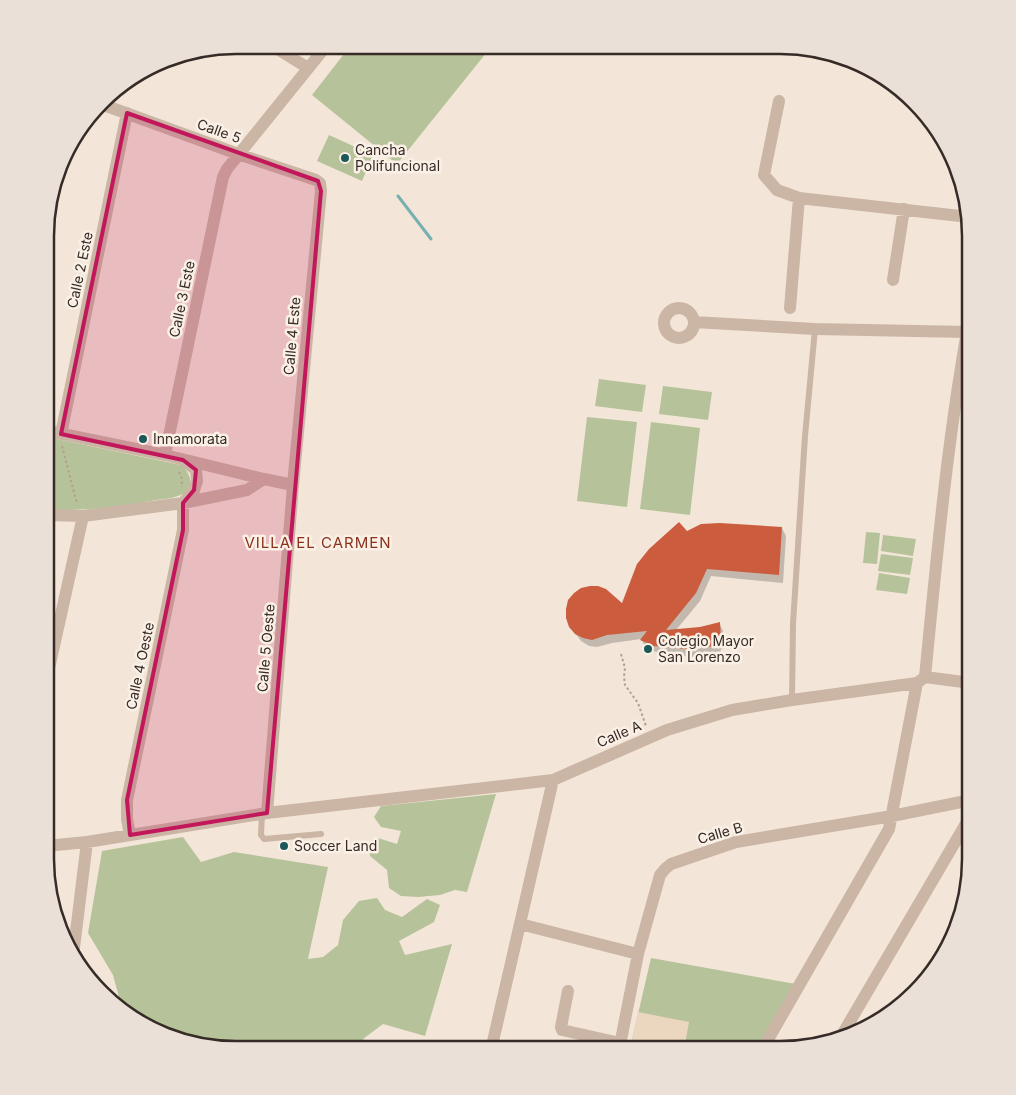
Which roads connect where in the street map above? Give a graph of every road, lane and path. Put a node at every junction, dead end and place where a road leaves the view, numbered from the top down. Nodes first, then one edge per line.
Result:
1 (285, 54) edge
2 (320, 54) edge
3 (308, 68) junction
4 (779, 101) dead end
5 (108, 106) edge
6 (127, 113) junction
7 (238, 154) junction
8 (321, 191) joint
9 (799, 198) junction
10 (904, 209) junction
11 (961, 216) edge
12 (893, 280) dead end
13 (790, 308) dead end
14 (694, 322) dead end
15 (815, 329) junction
16 (962, 332) edge
17 (962, 359) edge
18 (54, 432) edge
19 (61, 434) junction
20 (165, 455) junction
21 (181, 465) junction
22 (264, 479) junction
23 (294, 485) junction
24 (177, 490) dead end
25 (183, 503) junction
26 (70, 505) dead end
27 (80, 510) junction
28 (54, 514) edge
29 (54, 642) edge
30 (622, 654) dead end
31 (921, 680) junction
32 (962, 682) edge
33 (792, 700) junction
34 (647, 728) dead end
35 (553, 780) junction
36 (962, 802) edge
37 (265, 814) junction
38 (892, 816) junction
39 (962, 830) edge
40 (130, 834) junction
41 (321, 834) dead end
42 (87, 842) junction
43 (54, 845) edge
44 (520, 924) junction
45 (74, 943) edge
46 (638, 954) junction
47 (568, 991) dead end
48 (845, 1029) edge
49 (492, 1041) edge
50 (601, 1041) edge
51 (620, 1041) edge
52 (767, 1041) edge

1 - 3 street
2 - 3 street, Calle 3 Este
3 - 7 street, Calle 3 Este
4 - 9 street
5 - 6 street, Calle 5
6 - 7 street, Calle 5
6 - 19 street, Calle 2 Este
7 - 8 street, Calle 5
7 - 20 street, Calle 3 Este
8 - 23 street, Calle 4 Este
9 - 10 street
9 - 13 street
10 - 11 street
10 - 12 street
14 - 15 street
15 - 16 street
15 - 33 lane
17 - 31 street
18 - 19 street
19 - 20 street
19 - 27 path
20 - 21 street
21 - 22 street
21 - 24 path
21 - 25 street
22 - 23 street
22 - 25 street
23 - 37 street, Calle 5 Oeste
25 - 27 street
25 - 40 street, Calle 4 Oeste
26 - 27 path
27 - 28 street
27 - 29 street
30 - 34 path
31 - 32 street, Calle A
31 - 33 street, Calle A
31 - 38 street
33 - 35 street, Calle A
35 - 37 street, Calle A
35 - 44 street
36 - 38 street, Calle B
37 - 40 street, Calle A
37 - 41 lane
38 - 46 street, Calle B
38 - 52 street
39 - 48 street
40 - 42 street, Calle A
42 - 43 street, Calle A
42 - 45 street
44 - 46 street
44 - 49 street
46 - 51 street, Calle B
47 - 50 street

